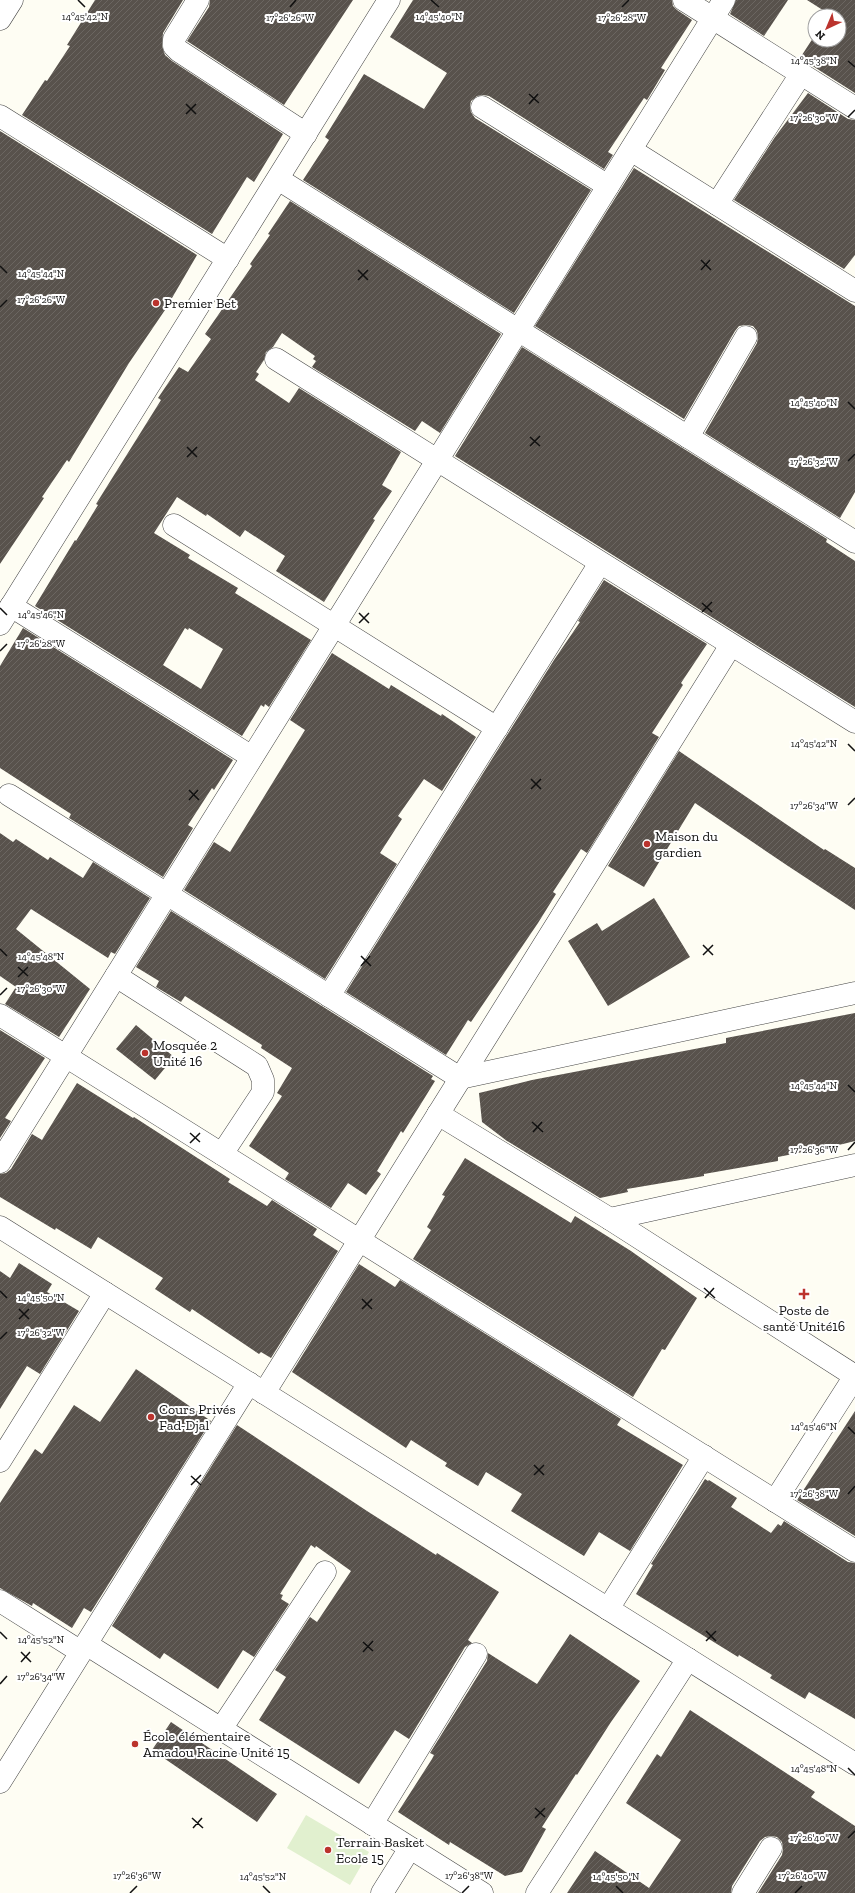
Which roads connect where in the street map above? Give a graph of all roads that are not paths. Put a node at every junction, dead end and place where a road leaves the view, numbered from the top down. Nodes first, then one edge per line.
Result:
1 (12, 0) edge
2 (198, 0) edge
3 (389, 0) edge
4 (684, 0) edge
5 (724, 0) edge
6 (713, 18) junction
7 (0, 19) edge
8 (801, 74) junction
9 (482, 107) dead end
10 (855, 108) edge
11 (0, 116) edge
12 (306, 134) junction
13 (631, 150) junction
14 (278, 179) junction
15 (608, 186) junction
16 (717, 204) junction
17 (228, 259) junction
18 (855, 291) edge
19 (518, 330) junction
20 (746, 337) dead end
21 (276, 359) dead end
22 (688, 436) junction
23 (438, 460) junction
24 (174, 525) dead end
25 (854, 539) edge
26 (600, 563) junction
27 (5, 615) edge
28 (334, 626) junction
29 (731, 645) junction
30 (855, 722) edge
31 (497, 728) junction
32 (252, 757) junction
33 (9, 795) dead end
34 (167, 894) junction
35 (116, 976) junction
36 (855, 993) edge
37 (330, 996) junction
38 (0, 1015) edge
39 (66, 1056) junction
40 (460, 1078) junction
41 (438, 1114) junction
42 (222, 1154) junction
43 (0, 1162) edge
44 (855, 1165) edge
45 (610, 1219) junction
46 (0, 1227) edge
47 (359, 1240) junction
48 (105, 1293) junction
49 (855, 1376) edge
50 (256, 1388) junction
51 (704, 1456) junction
52 (0, 1461) edge
53 (776, 1501) junction
54 (855, 1550) edge
55 (325, 1572) dead end
56 (0, 1601) edge
57 (608, 1609) junction
58 (83, 1648) junction
59 (476, 1654) dead end
60 (688, 1659) junction
61 (221, 1729) junction
62 (855, 1764) edge
63 (2, 1776) edge
64 (372, 1824) junction
65 (410, 1848) junction
66 (771, 1848) dead end
67 (382, 1893) edge
68 (482, 1893) edge
69 (537, 1893) edge
70 (743, 1893) edge

1 - 7 street
2 - 12 street
3 - 12 street
4 - 6 street
5 - 6 street
6 - 8 street
6 - 13 street
8 - 10 street
8 - 16 street
9 - 15 street
11 - 17 street
12 - 14 street
13 - 15 street
13 - 16 street
14 - 17 street
14 - 19 street
15 - 19 street
16 - 18 street
17 - 27 street
19 - 22 street
19 - 23 street
20 - 22 street
21 - 23 street
22 - 25 street
23 - 26 street
23 - 28 street
24 - 28 street
26 - 29 street
26 - 31 street
27 - 32 street
28 - 31 street
28 - 32 street
29 - 30 street
29 - 40 street
31 - 37 street
32 - 34 street
33 - 34 street
34 - 35 street
34 - 37 street
35 - 39 street
35 - 42 street
36 - 40 street
37 - 40 street
38 - 39 street
39 - 42 street
39 - 43 street
40 - 41 street
41 - 45 street
41 - 47 street
42 - 47 street
44 - 45 street
45 - 49 street
46 - 48 street
47 - 50 street
47 - 51 street
48 - 50 street
48 - 52 street
49 - 53 street
50 - 57 street
50 - 58 street
51 - 53 street
51 - 57 street
53 - 54 street
55 - 61 street
56 - 58 street
57 - 60 street
58 - 61 street
58 - 63 street
59 - 64 street
60 - 62 street
60 - 69 street
61 - 64 street
64 - 65 street
65 - 67 street
65 - 68 street
66 - 70 street

